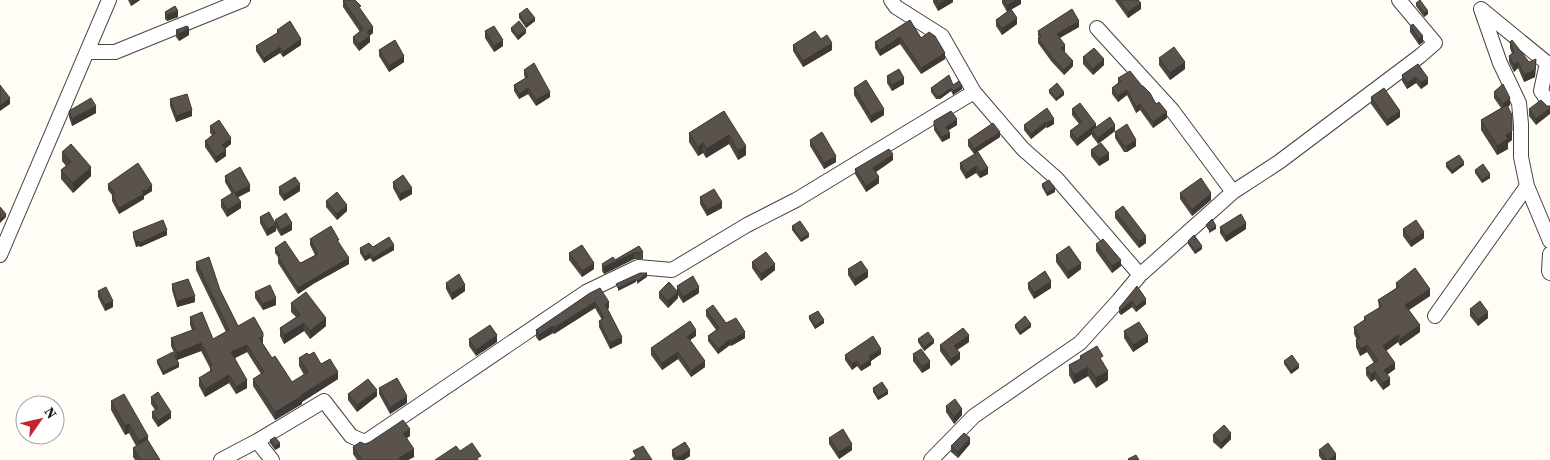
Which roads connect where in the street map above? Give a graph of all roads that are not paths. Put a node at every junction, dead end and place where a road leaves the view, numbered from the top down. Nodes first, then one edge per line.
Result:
1 (109, 0) edge
2 (243, 0) edge
3 (891, 0) edge
4 (1399, 0) edge
5 (1097, 28) dead end
6 (87, 52) junction
7 (974, 92) junction
8 (1550, 104) edge
9 (1527, 186) junction
10 (1233, 192) junction
11 (1550, 241) edge
12 (1550, 254) edge
13 (0, 255) edge
14 (1550, 273) edge
15 (1140, 275) junction
16 (1435, 316) dead end
17 (257, 441) junction
18 (221, 460) edge
19 (272, 460) edge
20 (932, 460) edge

1 - 6 street
2 - 6 street
3 - 7 street
4 - 10 street
5 - 10 street
6 - 13 street
7 - 15 street
7 - 17 street
8 - 9 street
9 - 11 street
9 - 16 street
10 - 15 street
12 - 14 street
15 - 20 street
17 - 18 street
17 - 19 street

